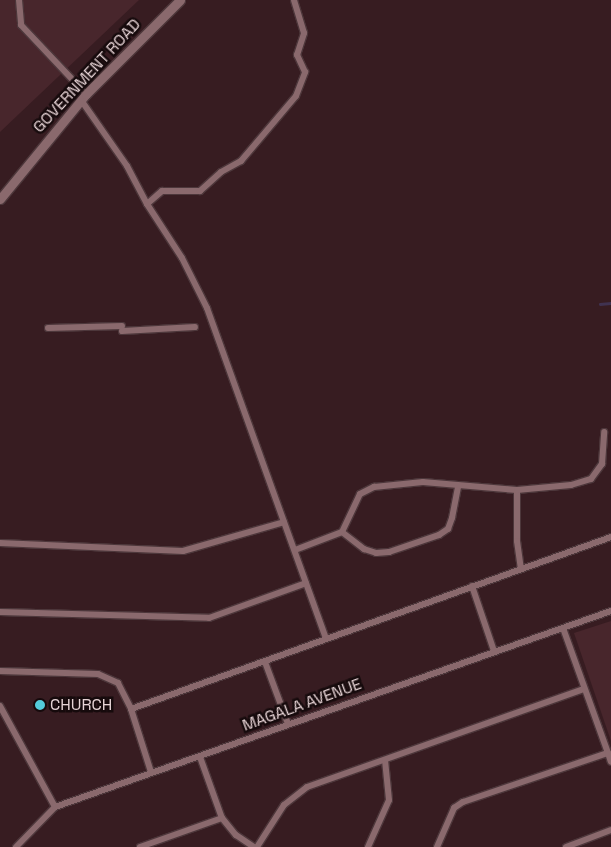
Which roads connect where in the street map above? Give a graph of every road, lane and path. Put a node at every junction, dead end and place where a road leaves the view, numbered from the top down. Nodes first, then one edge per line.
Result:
1 (19, 0) edge
2 (180, 0) edge
3 (294, 0) edge
4 (84, 97) junction
5 (0, 199) edge
6 (147, 204) junction
7 (195, 327) dead end
8 (48, 328) dead end
9 (604, 432) dead end
10 (458, 486) junction
11 (516, 490) junction
12 (284, 522) junction
13 (342, 532) junction
14 (611, 538) edge
15 (0, 543) edge
16 (295, 550) junction
17 (522, 568) junction
18 (306, 584) junction
19 (472, 586) junction
20 (611, 611) edge
21 (0, 612) edge
22 (563, 628) junction
23 (326, 638) junction
24 (494, 651) junction
25 (265, 662) junction
26 (0, 671) edge
27 (584, 689) junction
28 (0, 706) edge
29 (131, 710) junction
30 (288, 724) junction
31 (608, 753) junction
32 (200, 757) junction
33 (385, 760) junction
34 (611, 762) edge
35 (151, 772) junction
36 (55, 808) junction
37 (222, 818) junction
38 (611, 830) edge
39 (145, 846) edge
40 (16, 847) edge
41 (256, 847) edge
42 (368, 847) edge
43 (437, 847) edge
44 (568, 847) edge

1 - 4 street
2 - 4 street, GOVERNMENT ROAD
3 - 6 street
4 - 5 street, GOVERNMENT ROAD
4 - 6 street
6 - 12 street
7 - 8 street
9 - 11 street
10 - 11 street
10 - 13 street
10 - 13 street
11 - 17 street
12 - 15 street
12 - 16 street
13 - 16 street
14 - 17 street
16 - 18 street
17 - 19 street
18 - 21 street
18 - 23 street
19 - 23 street
19 - 24 street
20 - 22 street, MAGALA AVENUE
22 - 24 street, MAGALA AVENUE
22 - 27 street
23 - 25 street
24 - 30 street, MAGALA AVENUE
25 - 29 street
25 - 30 street
26 - 29 street
27 - 31 street
27 - 33 street
28 - 36 street
29 - 35 street
30 - 32 street, MAGALA AVENUE
31 - 34 street
31 - 43 street
32 - 35 street, MAGALA AVENUE
32 - 37 street
33 - 41 street
33 - 42 street
35 - 36 street, MAGALA AVENUE
36 - 40 street, MAGALA AVENUE
37 - 39 street
37 - 41 street
38 - 44 street

